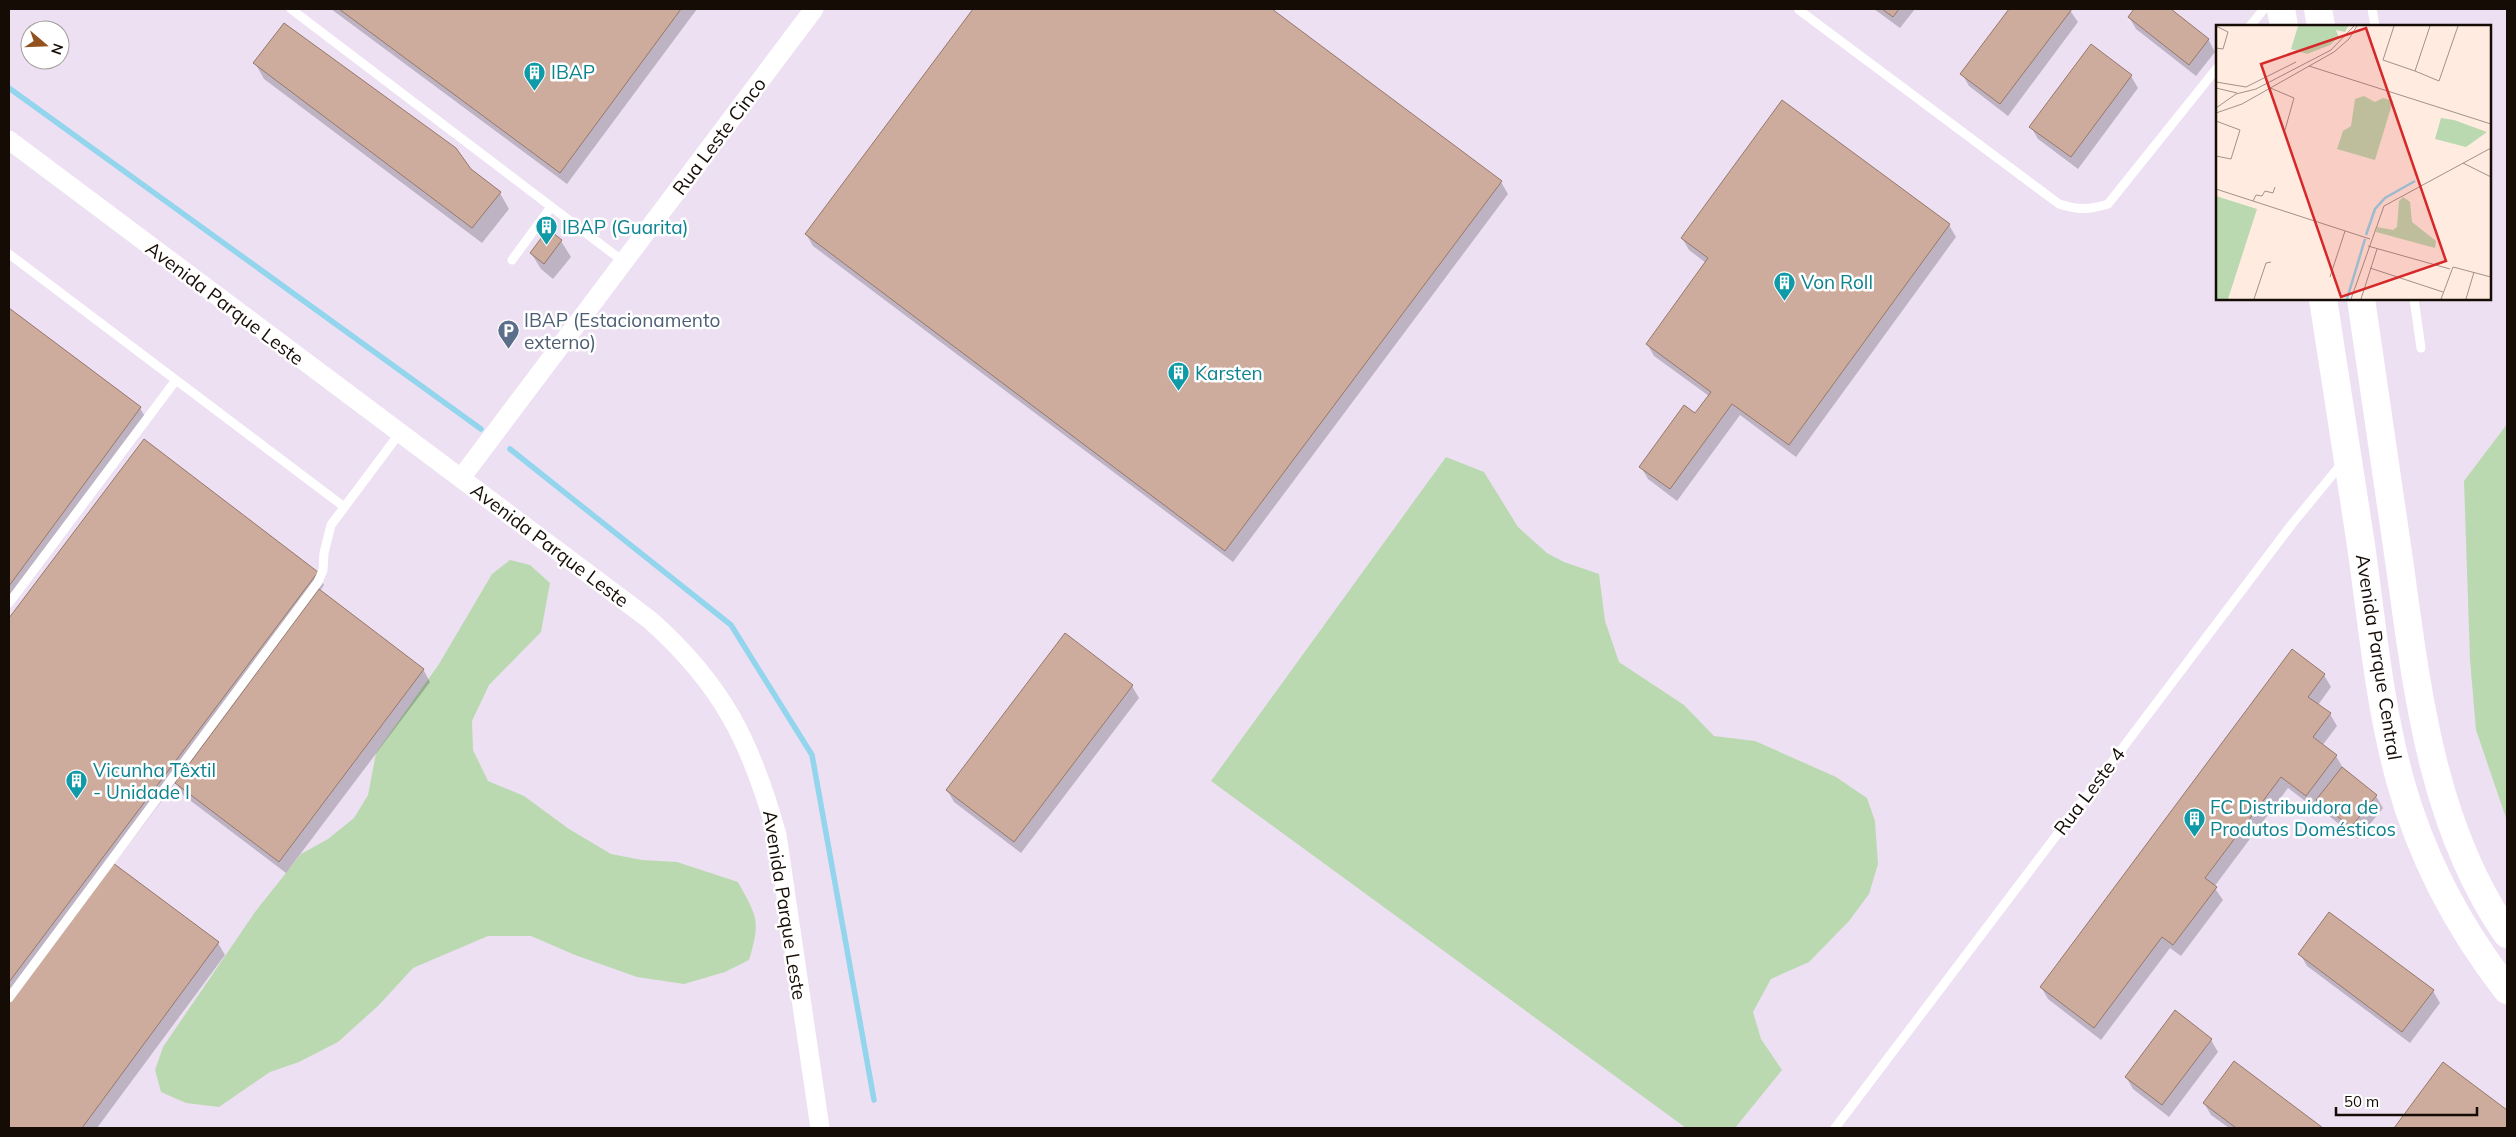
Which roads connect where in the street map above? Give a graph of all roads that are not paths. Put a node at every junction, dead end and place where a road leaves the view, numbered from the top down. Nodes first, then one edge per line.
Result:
1 (291, 9) edge
2 (814, 9) edge
3 (2264, 9) edge
4 (2281, 9) edge
5 (2318, 9) edge
6 (2372, 9) edge
7 (1799, 10) dead end
8 (2251, 25) edge
9 (2284, 25) edge
10 (2321, 25) edge
11 (2375, 25) edge
12 (2216, 69) edge
13 (9, 140) edge
14 (551, 207) junction
15 (9, 254) edge
16 (512, 260) dead end
17 (624, 262) junction
18 (2324, 300) edge
19 (2361, 300) edge
20 (2414, 300) edge
21 (2421, 348) dead end
22 (176, 380) junction
23 (399, 434) junction
24 (2346, 458) junction
25 (461, 478) junction
26 (343, 506) junction
27 (9, 603) edge
28 (2507, 934) edge
29 (2507, 990) edge
30 (9, 998) edge
31 (820, 1128) edge
32 (1835, 1128) edge

1 - 14 lane
2 - 17 street, Rua Leste Cinco
3 - 8 lane
4 - 9 main road
5 - 10 main road
6 - 11 lane
7 - 12 lane
13 - 23 street, Avenida Parque Leste
14 - 16 lane
14 - 17 lane
15 - 22 lane
17 - 25 street, Rua Leste Cinco
18 - 24 main road, Avenida Parque Central
19 - 28 main road, Avenida Parque Central
20 - 21 lane
22 - 26 lane
22 - 27 lane
23 - 25 street, Avenida Parque Leste
23 - 26 lane
24 - 29 main road, Avenida Parque Central
24 - 32 lane, Rua Leste 4
25 - 31 street, Avenida Parque Leste
26 - 30 lane

